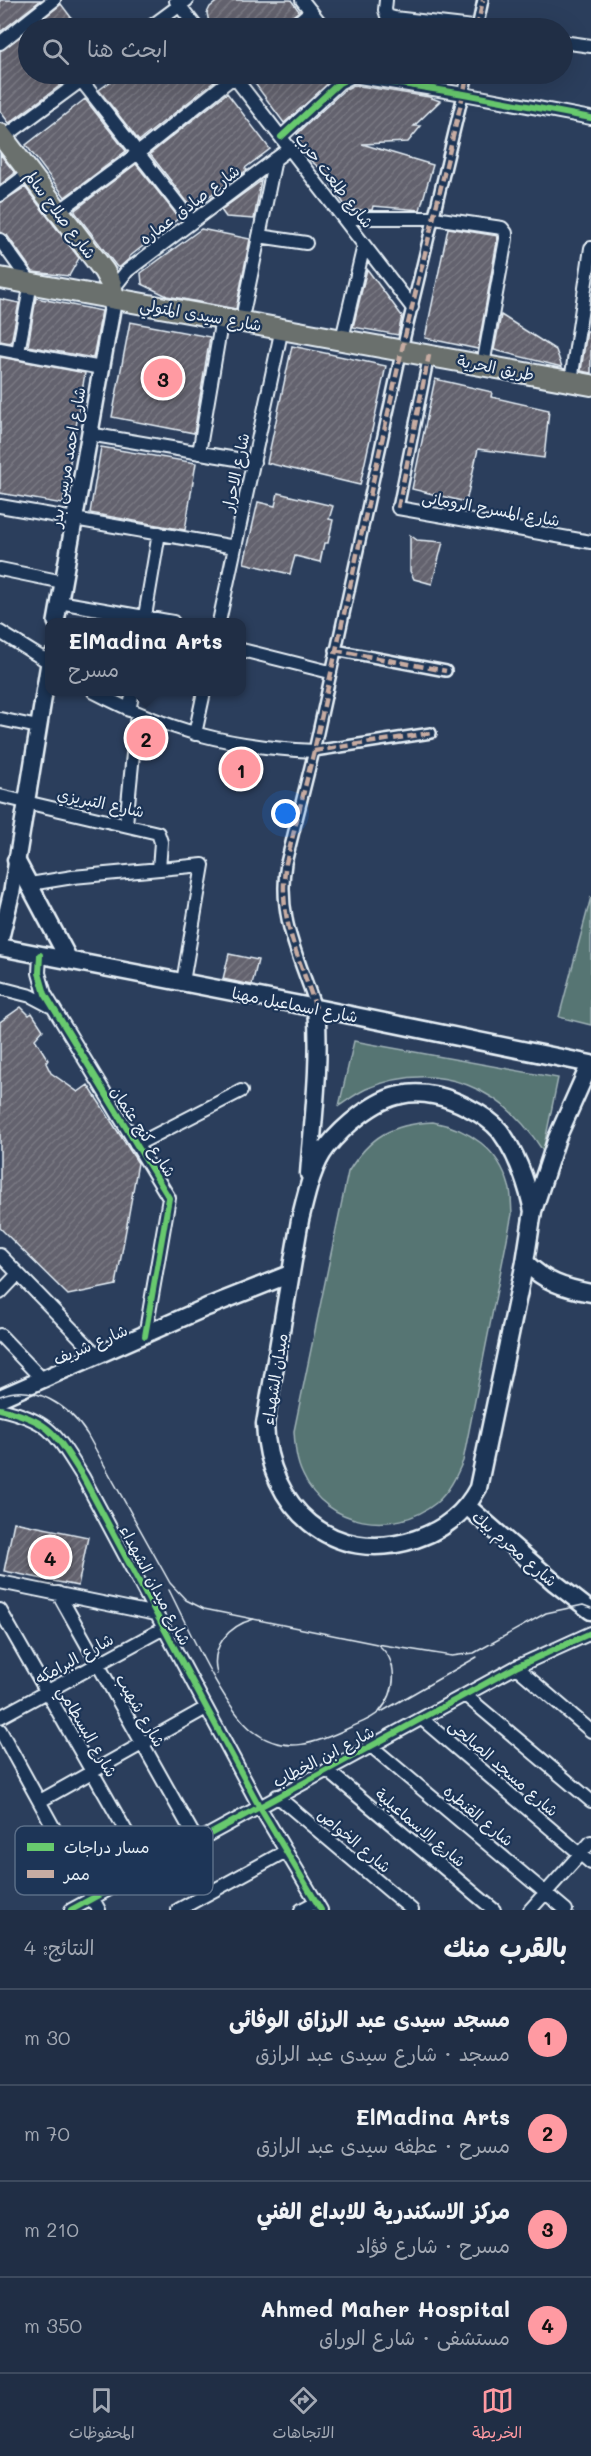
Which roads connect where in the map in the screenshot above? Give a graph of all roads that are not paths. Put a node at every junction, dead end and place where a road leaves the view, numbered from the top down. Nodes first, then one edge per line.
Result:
1 (54, 0) edge
2 (302, 0) edge
3 (386, 0) edge
4 (483, 0) edge
5 (180, 2) edge
6 (311, 11) junction
7 (31, 18) edge
8 (161, 18) edge
9 (190, 18) edge
10 (303, 18) edge
11 (316, 18) edge
12 (394, 18) edge
13 (480, 18) edge
14 (18, 29) edge
15 (0, 43) edge
16 (573, 44) edge
17 (591, 46) edge
18 (75, 84) edge
19 (90, 84) edge
20 (222, 84) edge
21 (241, 84) edge
22 (338, 84) edge
23 (409, 84) edge
24 (466, 84) edge
25 (464, 94) junction
26 (591, 118) edge
27 (2, 136) edge
28 (281, 137) junction
29 (290, 148) junction
30 (138, 153) junction
31 (275, 159) junction
32 (29, 173) junction
33 (0, 195) edge
34 (58, 212) junction
35 (344, 218) junction
36 (434, 218) junction
37 (192, 222) junction
38 (260, 236) junction
39 (0, 240) edge
40 (306, 243) dead end
41 (364, 245) junction
42 (591, 248) edge
43 (0, 278) edge
44 (31, 283) junction
45 (113, 294) junction
46 (412, 308) junction
47 (244, 309) dead end
48 (222, 318) junction
49 (282, 328) junction
50 (342, 339) junction
51 (0, 349) edge
52 (402, 349) junction
53 (18, 352) junction
54 (429, 355) junction
55 (483, 365) junction
56 (101, 368) junction
57 (571, 381) junction
58 (591, 385) edge
59 (89, 434) junction
60 (199, 453) junction
61 (254, 462) junction
62 (0, 506) edge
63 (398, 508) joint
64 (74, 518) junction
65 (159, 533) junction
66 (591, 542) edge
67 (235, 547) junction
68 (0, 569) edge
69 (63, 582) junction
70 (59, 602) junction
71 (57, 618) edge
72 (135, 618) edge
73 (144, 618) edge
74 (220, 618) edge
75 (0, 632) edge
76 (335, 650) junction
77 (246, 651) edge
78 (45, 658) edge
79 (446, 671) dead end
80 (330, 672) junction
81 (45, 688) edge
82 (102, 696) edge
83 (133, 696) edge
84 (203, 696) edge
85 (133, 712) junction
86 (0, 719) edge
87 (38, 727) junction
88 (432, 734) dead end
89 (195, 735) junction
90 (314, 751) junction
91 (0, 796) edge
92 (25, 802) junction
93 (126, 824) junction
94 (16, 860) junction
95 (159, 869) junction
96 (30, 884) junction
97 (0, 941) edge
98 (0, 947) edge
99 (40, 955) junction
100 (69, 960) junction
101 (183, 982) junction
102 (0, 988) edge
103 (51, 1006) junction
104 (316, 1008) junction
105 (590, 1064) edge
106 (241, 1091) dead end
107 (136, 1145) junction
108 (308, 1188) junction
109 (533, 1211) junction
110 (0, 1255) edge
111 (525, 1262) junction
112 (18, 1274) junction
113 (290, 1274) junction
114 (0, 1293) edge
115 (591, 1293) edge
116 (0, 1335) edge
117 (144, 1336) junction
118 (97, 1355) junction
119 (42, 1379) junction
120 (0, 1398) edge
121 (0, 1409) edge
122 (468, 1506) junction
123 (0, 1582) edge
124 (58, 1593) junction
125 (591, 1611) edge
126 (1, 1613) edge
127 (156, 1614) junction
128 (164, 1628) junction
129 (591, 1633) edge
130 (96, 1664) junction
131 (516, 1667) junction
132 (46, 1692) junction
133 (465, 1695) junction
134 (207, 1708) junction
135 (0, 1717) edge
136 (422, 1719) junction
137 (0, 1730) edge
138 (591, 1731) edge
139 (142, 1744) junction
140 (371, 1746) junction
141 (327, 1770) junction
142 (92, 1772) junction
143 (277, 1796) junction
144 (591, 1801) edge
145 (40, 1802) junction
146 (259, 1806) junction
147 (53, 1826) edge
148 (123, 1826) edge
149 (188, 1826) edge
150 (213, 1832) edge
151 (591, 1842) edge
152 (286, 1851) junction
153 (580, 1854) junction
154 (591, 1863) edge
155 (213, 1891) edge
156 (545, 1893) junction
157 (91, 1895) edge
158 (99, 1895) edge
159 (205, 1895) edge
160 (93, 1898) junction
161 (319, 1906) edge
162 (71, 1910) edge
163 (99, 1910) edge
164 (178, 1910) edge
165 (301, 1910) edge
166 (412, 1910) edge
167 (494, 1910) edge
168 (530, 1910) edge
169 (566, 1910) edge

1 - 7 street
2 - 6 street
3 - 12 street
4 - 13 street
5 - 8 street
5 - 9 street
6 - 10 street
6 - 11 street
14 - 15 street
16 - 17 street
18 - 27 street
19 - 30 street
20 - 30 street
21 - 28 street, شارع طلعت حرب
22 - 28 street
23 - 25 street
24 - 25 street
25 - 26 street
25 - 36 street
27 - 32 main road, شارع صلاح سالم
28 - 29 street, شارع طلعت حرب
29 - 31 street, شارع صادق عماره
29 - 35 street, شارع طلعت حرب
30 - 34 street
30 - 37 street
31 - 37 street, شارع صادق عماره
31 - 38 street
32 - 33 street
32 - 34 main road, شارع صلاح سالم
34 - 45 main road, شارع صلاح سالم
35 - 36 street
35 - 41 street, شارع طلعت حرب
36 - 46 street
36 - 55 street
37 - 45 street, شارع صادق عماره
38 - 40 street
38 - 47 street
39 - 44 street
41 - 46 street, شارع طلعت حرب
41 - 50 street
42 - 57 street
43 - 44 main road, شارع سيدى المتولي
44 - 45 main road, شارع سيدى المتولي
44 - 53 street
45 - 48 main road, شارع سيدى المتولي
45 - 56 street, شارع احمد مرسى بدر
46 - 52 street
48 - 49 main road, شارع سيدى المتولي
48 - 60 street
49 - 50 main road, شارع سيدى المتولي
49 - 61 street, شارع الاحرار
50 - 52 main road, شارع سيدى المتولي
51 - 53 street
52 - 54 main road, طريق الحرية
52 - 76 street
53 - 56 street
54 - 55 main road, طريق الحرية
54 - 63 street, شارع المسرح الرومانى
55 - 57 main road, طريق الحرية
56 - 59 street, شارع احمد مرسى بدر
57 - 58 main road, طريق الحرية
59 - 60 street
59 - 64 street, شارع احمد مرسى بدر
60 - 61 street
61 - 67 street, شارع الاحرار
62 - 64 street
63 - 66 street, شارع المسرح الرومانى
64 - 65 street
64 - 69 street, شارع احمد مرسى بدر
65 - 67 street
65 - 73 street
67 - 74 street, شارع الاحرار
68 - 69 street
69 - 70 street, شارع احمد مرسى بدر
70 - 71 street, شارع احمد مرسى بدر
70 - 72 street
75 - 78 street
76 - 79 street
76 - 80 street
77 - 80 street
80 - 90 street
81 - 87 street
82 - 85 street
83 - 85 street
84 - 89 street
85 - 89 street
85 - 93 street
86 - 87 street
87 - 92 street
88 - 90 street
89 - 90 street
90 - 104 street
91 - 92 street, شارع التبريزي
92 - 93 street, شارع التبريزي
92 - 94 street
93 - 95 street, شارع التبريزي
94 - 96 main road
94 - 97 street
95 - 96 street
95 - 101 street
96 - 100 main road
98 - 99 main road, شارع اسماعيل مهنا
99 - 100 main road, شارع اسماعيل مهنا
99 - 103 street, شارع كنج عثمان
100 - 101 main road, شارع اسماعيل مهنا
101 - 104 main road, شارع اسماعيل مهنا
102 - 103 street
103 - 107 street, شارع كنج عثمان
104 - 105 main road, شارع اسماعيل مهنا
104 - 108 main road
105 - 109 main road
106 - 107 street
107 - 117 street, شارع كنج عثمان
108 - 109 main road, ميدان الشهداء
108 - 113 main road, ميدان الشهداء
109 - 111 main road, ميدان الشهداء
110 - 112 street
111 - 115 main road
111 - 122 main road, ميدان الشهداء
112 - 114 street
112 - 118 street
113 - 117 main road, شارع شريف
113 - 122 main road, ميدان الشهداء
116 - 119 street
117 - 118 main road, شارع شريف
118 - 119 main road, شارع شريف
119 - 120 main road, شارع شريف
121 - 127 street, شارع ميدان الشهداء
122 - 125 main road, شارع محرم بيك
123 - 124 street
124 - 127 street
124 - 130 street, شارع شهيب
126 - 132 street, شارع البسطامي
127 - 128 street, شارع ميدان الشهداء
128 - 130 street, شارع البرامكه
128 - 134 street, شارع ميدان الشهداء
129 - 131 street, شارع ابن الخطاب
130 - 132 street, شارع البرامكه
130 - 139 street, شارع شهيب
131 - 133 street, شارع ابن الخطاب
131 - 138 street
132 - 135 street, شارع البرامكه
132 - 142 street, شارع البسطامي
133 - 136 street, شارع ابن الخطاب
133 - 144 street
134 - 139 street
134 - 146 street, شارع ميدان الشهداء
136 - 140 street, شارع ابن الخطاب
136 - 153 street, شارع مسجد الصالحى
137 - 145 street
139 - 142 street
139 - 149 street, شارع شهيب
140 - 141 street, شارع ابن الخطاب
140 - 156 street, شارع القنطره
141 - 143 street, شارع ابن الخطاب
141 - 167 street, شارع الاسماعيلية
142 - 145 street
142 - 148 street, شارع البسطامي
143 - 146 street, شارع ابن الخطاب
143 - 166 street, شارع الخواص
145 - 147 street
146 - 150 street, شارع ابن الخطاب
146 - 152 street, شارع ميدان الشهداء
151 - 153 street
152 - 155 street
152 - 161 street, شارع ميدان الشهداء
153 - 154 street, شارع مسجد الصالحى
153 - 156 street
156 - 168 street
156 - 169 street, شارع القنطره
157 - 160 street
158 - 160 street, شارع ابن الخطاب
159 - 164 street
160 - 162 street, شارع ابن الخطاب
160 - 163 street
161 - 165 street

